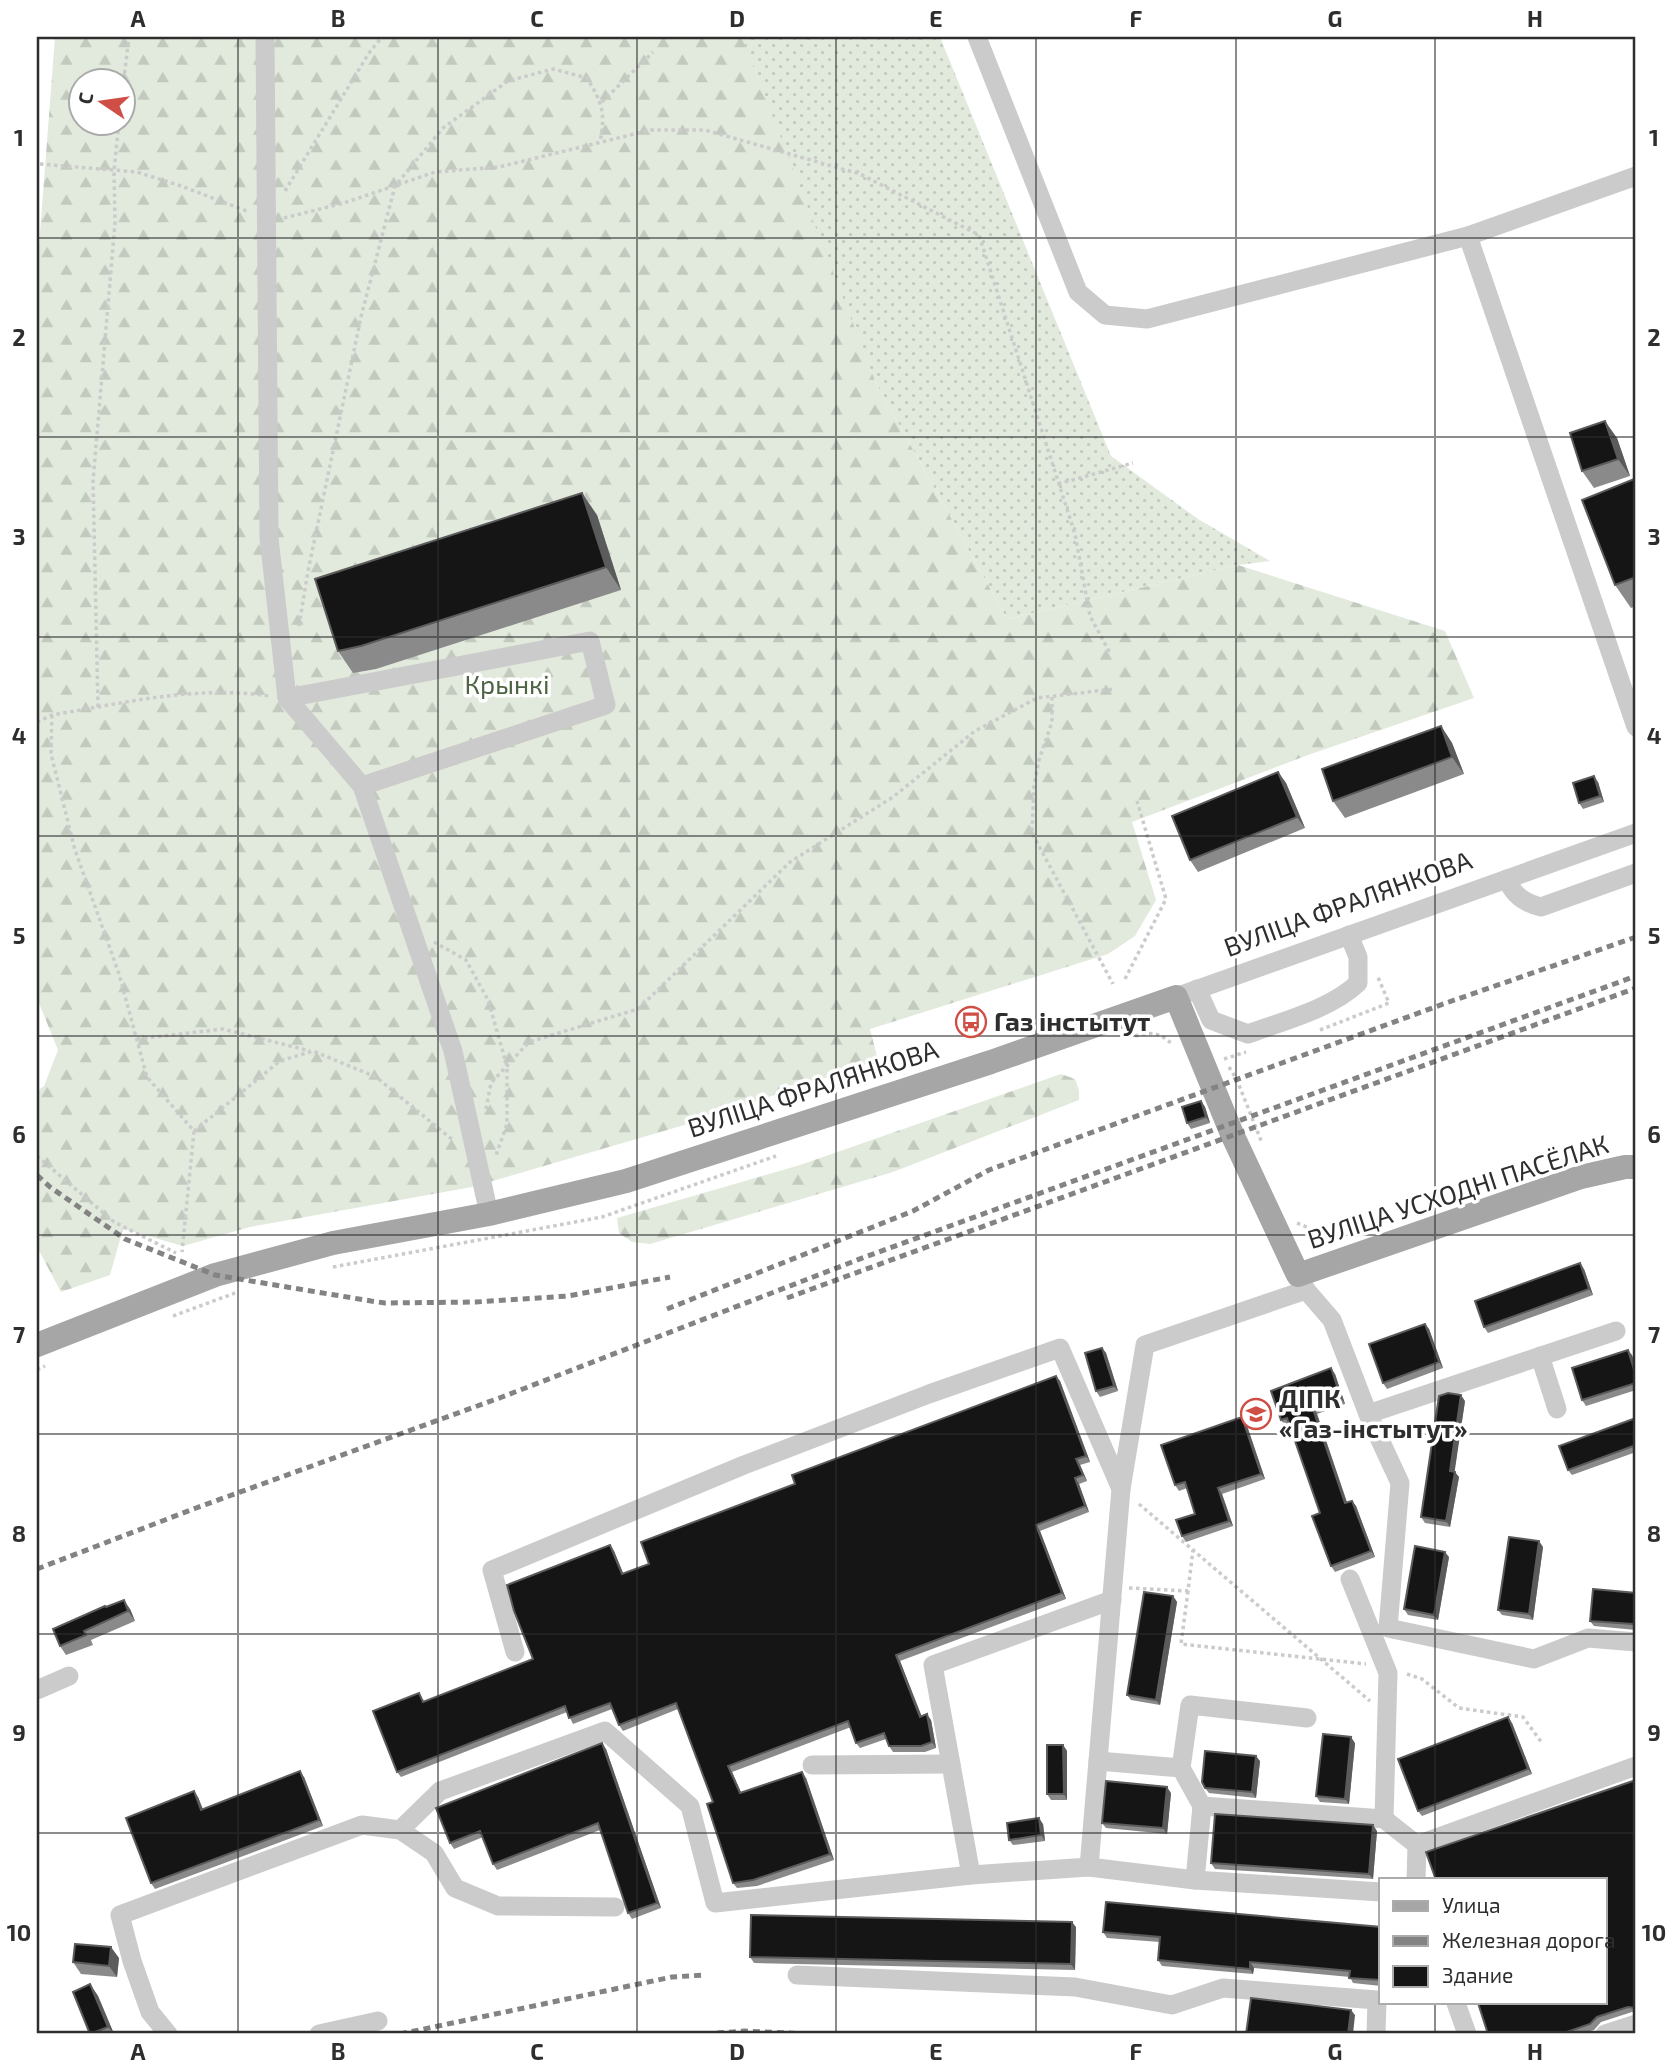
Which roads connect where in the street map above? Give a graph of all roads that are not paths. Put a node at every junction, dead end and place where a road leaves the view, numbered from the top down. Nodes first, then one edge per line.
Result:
1 (265, 37) edge
2 (977, 37) edge
3 (1636, 176) edge
4 (1468, 236) junction
5 (287, 698) junction
6 (1636, 727) edge
7 (362, 786) junction
8 (1636, 833) edge
9 (1636, 873) edge
10 (1507, 879) junction
11 (1349, 935) junction
12 (1187, 993) junction
13 (1636, 1167) edge
14 (489, 1214) junction
15 (1302, 1282) junction
16 (1616, 1331) dead end
17 (37, 1345) edge
18 (1540, 1356) junction
19 (1558, 1409) dead end
20 (1368, 1414) junction
21 (1121, 1489) junction
22 (1350, 1579) dead end
23 (1112, 1594) junction
24 (1636, 1642) edge
25 (516, 1652) dead end
26 (69, 1676) dead end
27 (37, 1690) edge
28 (1307, 1717) dead end
29 (1098, 1761) junction
30 (951, 1764) junction
31 (812, 1765) dead end
32 (1636, 1766) edge
33 (1181, 1768) junction
34 (1202, 1805) junction
35 (1384, 1819) junction
36 (400, 1830) junction
37 (1417, 1845) junction
38 (1089, 1867) junction
39 (971, 1875) junction
40 (1416, 1878) edge
41 (1195, 1880) junction
42 (1379, 1892) edge
43 (615, 1907) dead end
44 (797, 1975) dead end
45 (1455, 2004) edge
46 (378, 2021) dead end
47 (1636, 2024) edge
48 (168, 2034) edge
49 (319, 2034) edge
50 (1376, 2034) edge
51 (1467, 2034) edge
52 (1605, 2034) edge

1 - 5 street
2 - 4 street
3 - 4 street
4 - 6 street
5 - 7 street
5 - 7 street
7 - 14 street
8 - 10 street, ВУЛІЦА ФРАЛЯНКОВА
9 - 10 street
10 - 11 street, ВУЛІЦА ФРАЛЯНКОВА
11 - 12 street, ВУЛІЦА ФРАЛЯНКОВА
11 - 12 street
12 - 14 main road, ВУЛІЦА ФРАЛЯНКОВА
12 - 15 main road
13 - 15 main road, ВУЛІЦА УСХОДНІ ПАСЁЛАК
14 - 17 main road, ВУЛІЦА ФРАЛЯНКОВА
15 - 20 street
15 - 21 street
16 - 18 street
18 - 19 street
18 - 20 street
20 - 24 street
21 - 23 street
21 - 25 street
22 - 35 street
23 - 29 street
23 - 30 street
26 - 27 street
28 - 33 street
29 - 33 street
29 - 38 street
30 - 31 street
30 - 39 street
32 - 37 street
33 - 34 street
34 - 35 street
34 - 41 street
35 - 37 street
36 - 39 street
36 - 43 street
36 - 48 street
37 - 40 street
38 - 39 street
38 - 41 street
41 - 42 street
44 - 50 street
45 - 51 street
46 - 49 street
47 - 52 street

